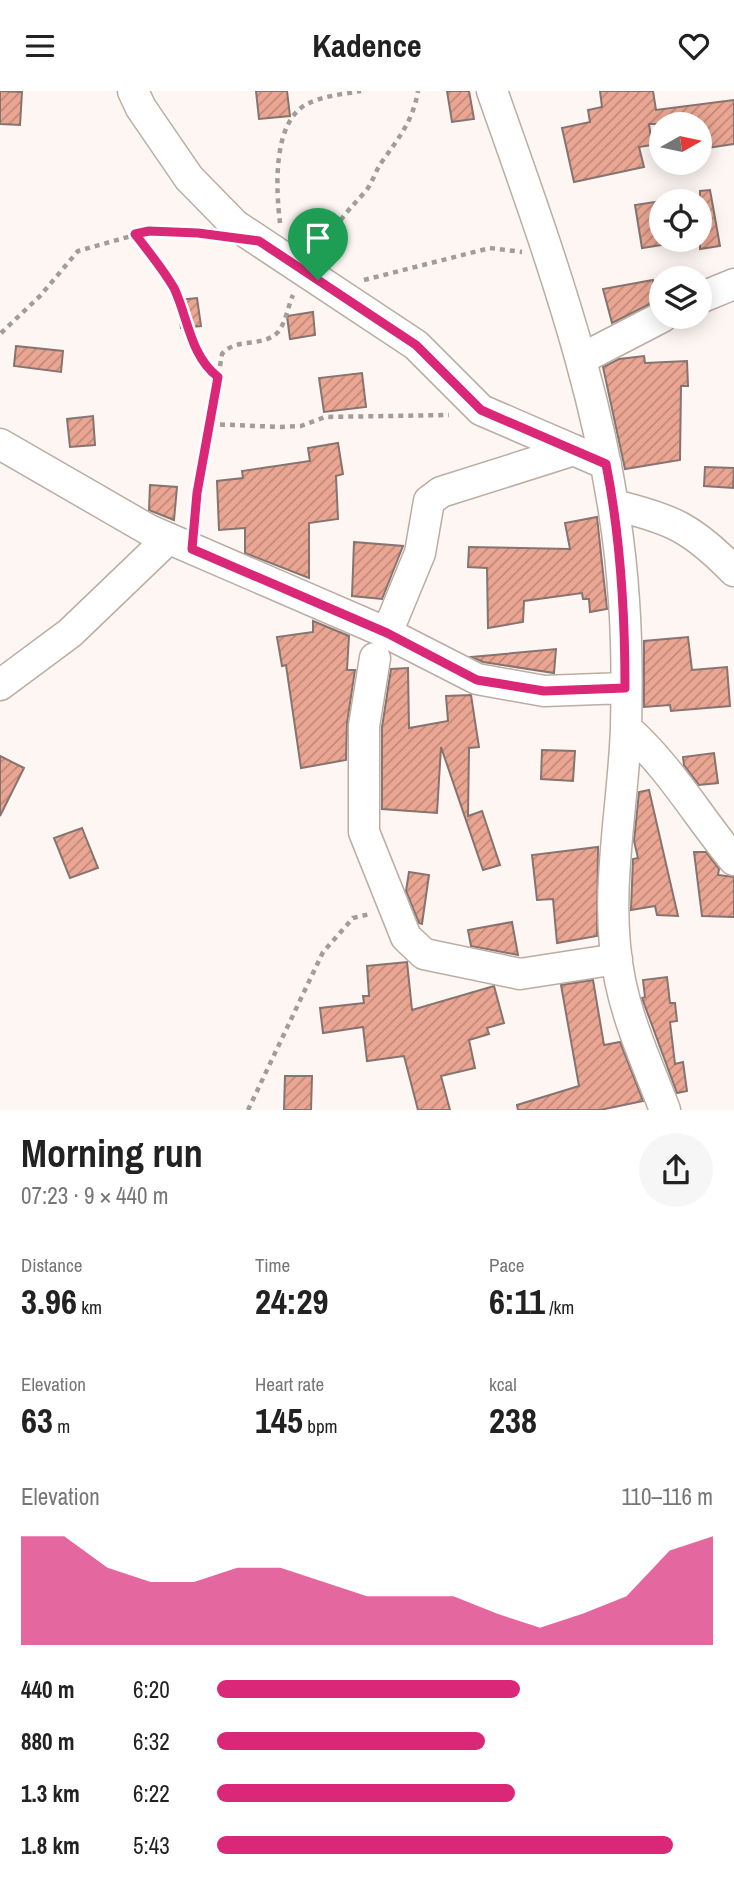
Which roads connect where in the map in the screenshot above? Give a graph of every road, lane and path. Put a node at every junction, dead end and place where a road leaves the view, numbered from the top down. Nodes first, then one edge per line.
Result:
1 (133, 91) edge
2 (360, 91) edge
3 (418, 91) edge
4 (492, 91) edge
5 (135, 234) junction
6 (211, 234) dead end
7 (550, 260) junction
8 (310, 275) junction
9 (734, 284) edge
10 (712, 293) edge
11 (649, 324) edge
12 (1, 333) edge
13 (581, 359) junction
14 (218, 377) junction
15 (481, 410) junction
16 (211, 424) junction
17 (0, 444) edge
18 (574, 450) junction
19 (606, 464) junction
20 (614, 505) junction
21 (180, 544) junction
22 (734, 571) edge
23 (381, 645) junction
24 (0, 685) edge
25 (625, 688) junction
26 (626, 728) junction
27 (734, 860) edge
28 (395, 909) junction
29 (617, 959) junction
30 (248, 1110) edge
31 (665, 1110) edge

1 - 8 street
2 - 8 path
3 - 8 path
4 - 7 street
5 - 6 path
5 - 12 path
5 - 14 path
7 - 8 path
7 - 13 street
8 - 14 path
8 - 15 street
9 - 10 street
11 - 13 street
13 - 19 street
14 - 16 path
15 - 16 path
15 - 18 street
16 - 21 path
17 - 21 street
18 - 19 street
18 - 23 street
19 - 20 street
20 - 22 street
20 - 25 street
21 - 23 street
21 - 24 street
23 - 25 street
23 - 28 street
25 - 26 street
26 - 27 street
26 - 29 street
28 - 29 street
28 - 30 path
29 - 31 street

